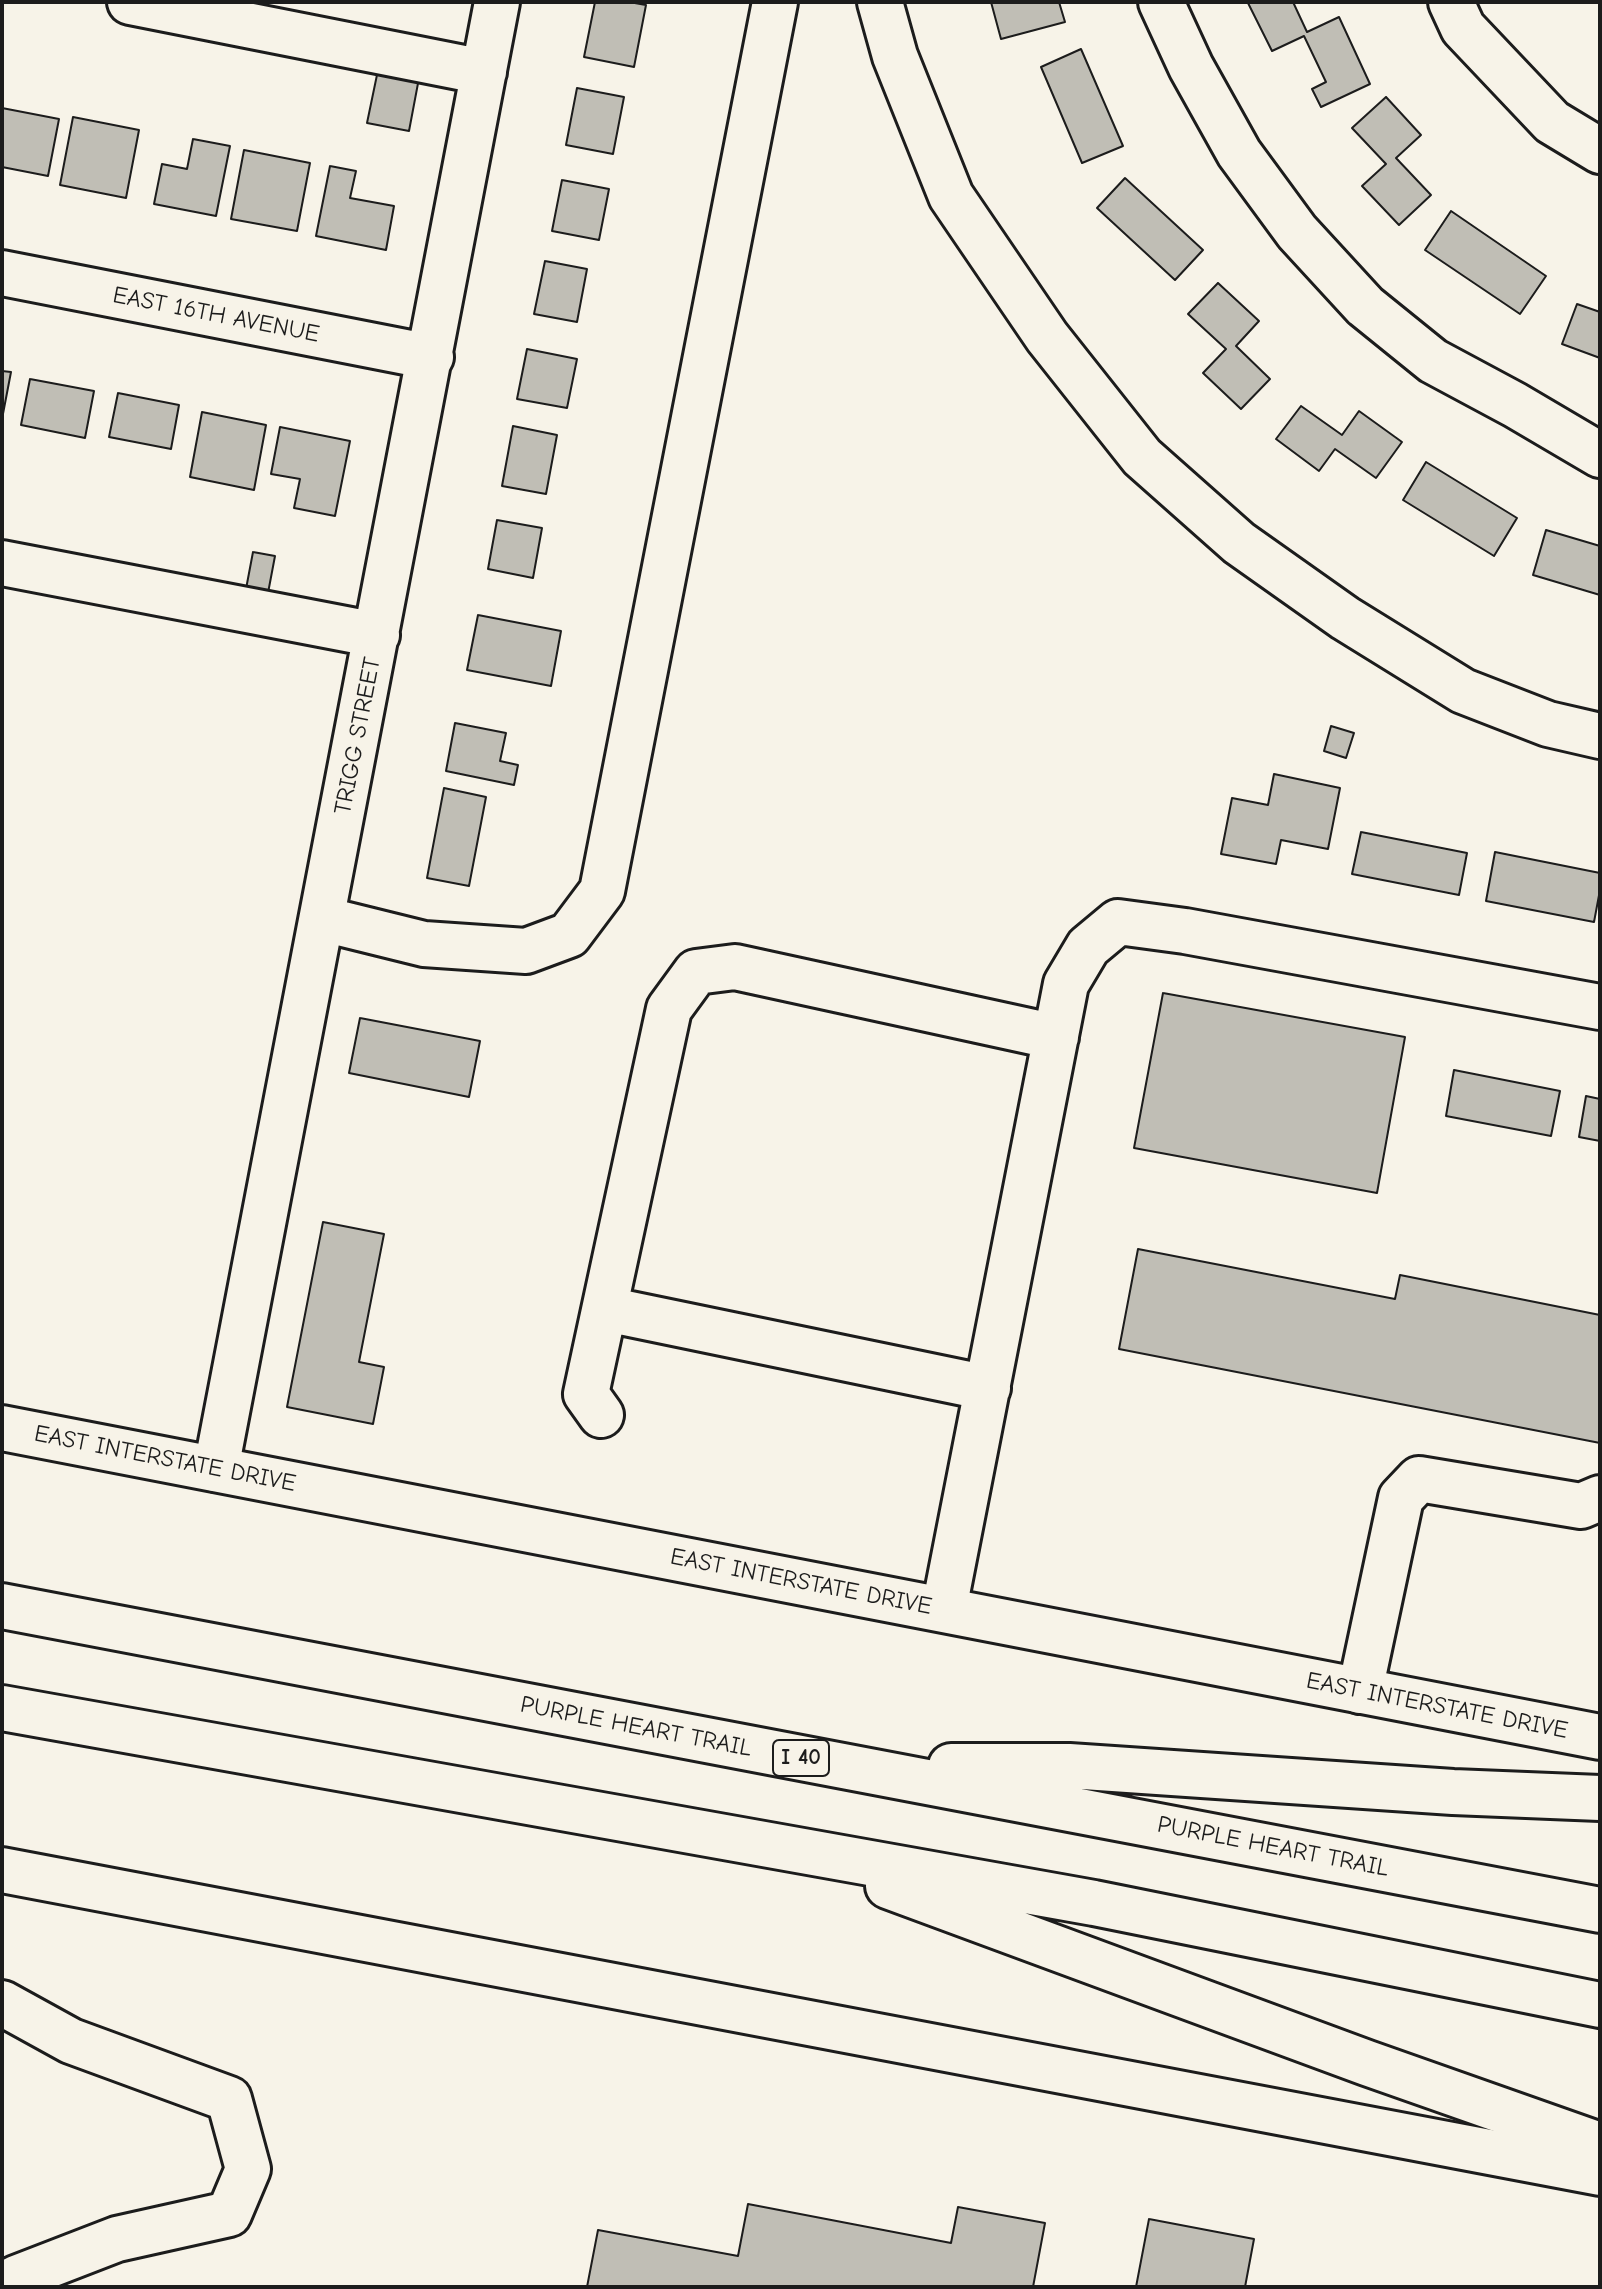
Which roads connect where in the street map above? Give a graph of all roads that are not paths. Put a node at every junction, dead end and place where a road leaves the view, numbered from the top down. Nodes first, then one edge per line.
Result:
1 (130, 2) edge
2 (497, 2) edge
3 (775, 2) edge
4 (880, 2) edge
5 (1161, 2) edge
6 (1451, 2) edge
7 (484, 72) junction
8 (1600, 151) edge
9 (2, 273) edge
10 (431, 357) junction
11 (1600, 455) edge
12 (2, 563) edge
13 (377, 635) junction
14 (1600, 736) edge
15 (323, 919) junction
16 (1600, 1007) edge
17 (1056, 1037) junction
18 (606, 1309) junction
19 (988, 1388) junction
20 (601, 1415) dead end
21 (2, 1428) edge
22 (216, 1469) junction
23 (1600, 1498) edge
24 (2, 1606) edge
25 (944, 1609) junction
26 (1360, 1691) junction
27 (2, 1708) edge
28 (1600, 1737) edge
29 (849, 1767) junction
30 (1600, 1798) edge
31 (781, 1847) junction
32 (2, 1870) edge
33 (1600, 1910) edge
34 (2, 2003) edge
35 (1600, 2005) edge
36 (1600, 2145) edge
37 (1600, 2173) edge
38 (9, 2287) edge

1 - 7 main road
2 - 7 main road, TRIGG STREET
3 - 15 main road
4 - 14 main road
5 - 11 main road
6 - 8 main road
7 - 10 main road, TRIGG STREET
9 - 10 main road, EAST 16TH AVENUE
10 - 13 main road, TRIGG STREET
12 - 13 main road
13 - 15 main road, TRIGG STREET
15 - 22 main road, TRIGG STREET
16 - 17 main road
17 - 18 main road
17 - 19 main road
18 - 19 main road
18 - 20 main road
19 - 25 main road
21 - 22 main road, EAST INTERSTATE DRIVE
22 - 25 main road, EAST INTERSTATE DRIVE
23 - 26 main road
24 - 29 main road, PURPLE HEART TRAIL / I 40
25 - 26 main road, EAST INTERSTATE DRIVE
26 - 28 main road, EAST INTERSTATE DRIVE
27 - 31 main road
29 - 30 main road
29 - 33 main road, PURPLE HEART TRAIL / I 40
31 - 35 main road
31 - 36 main road
32 - 37 main road
34 - 38 main road

